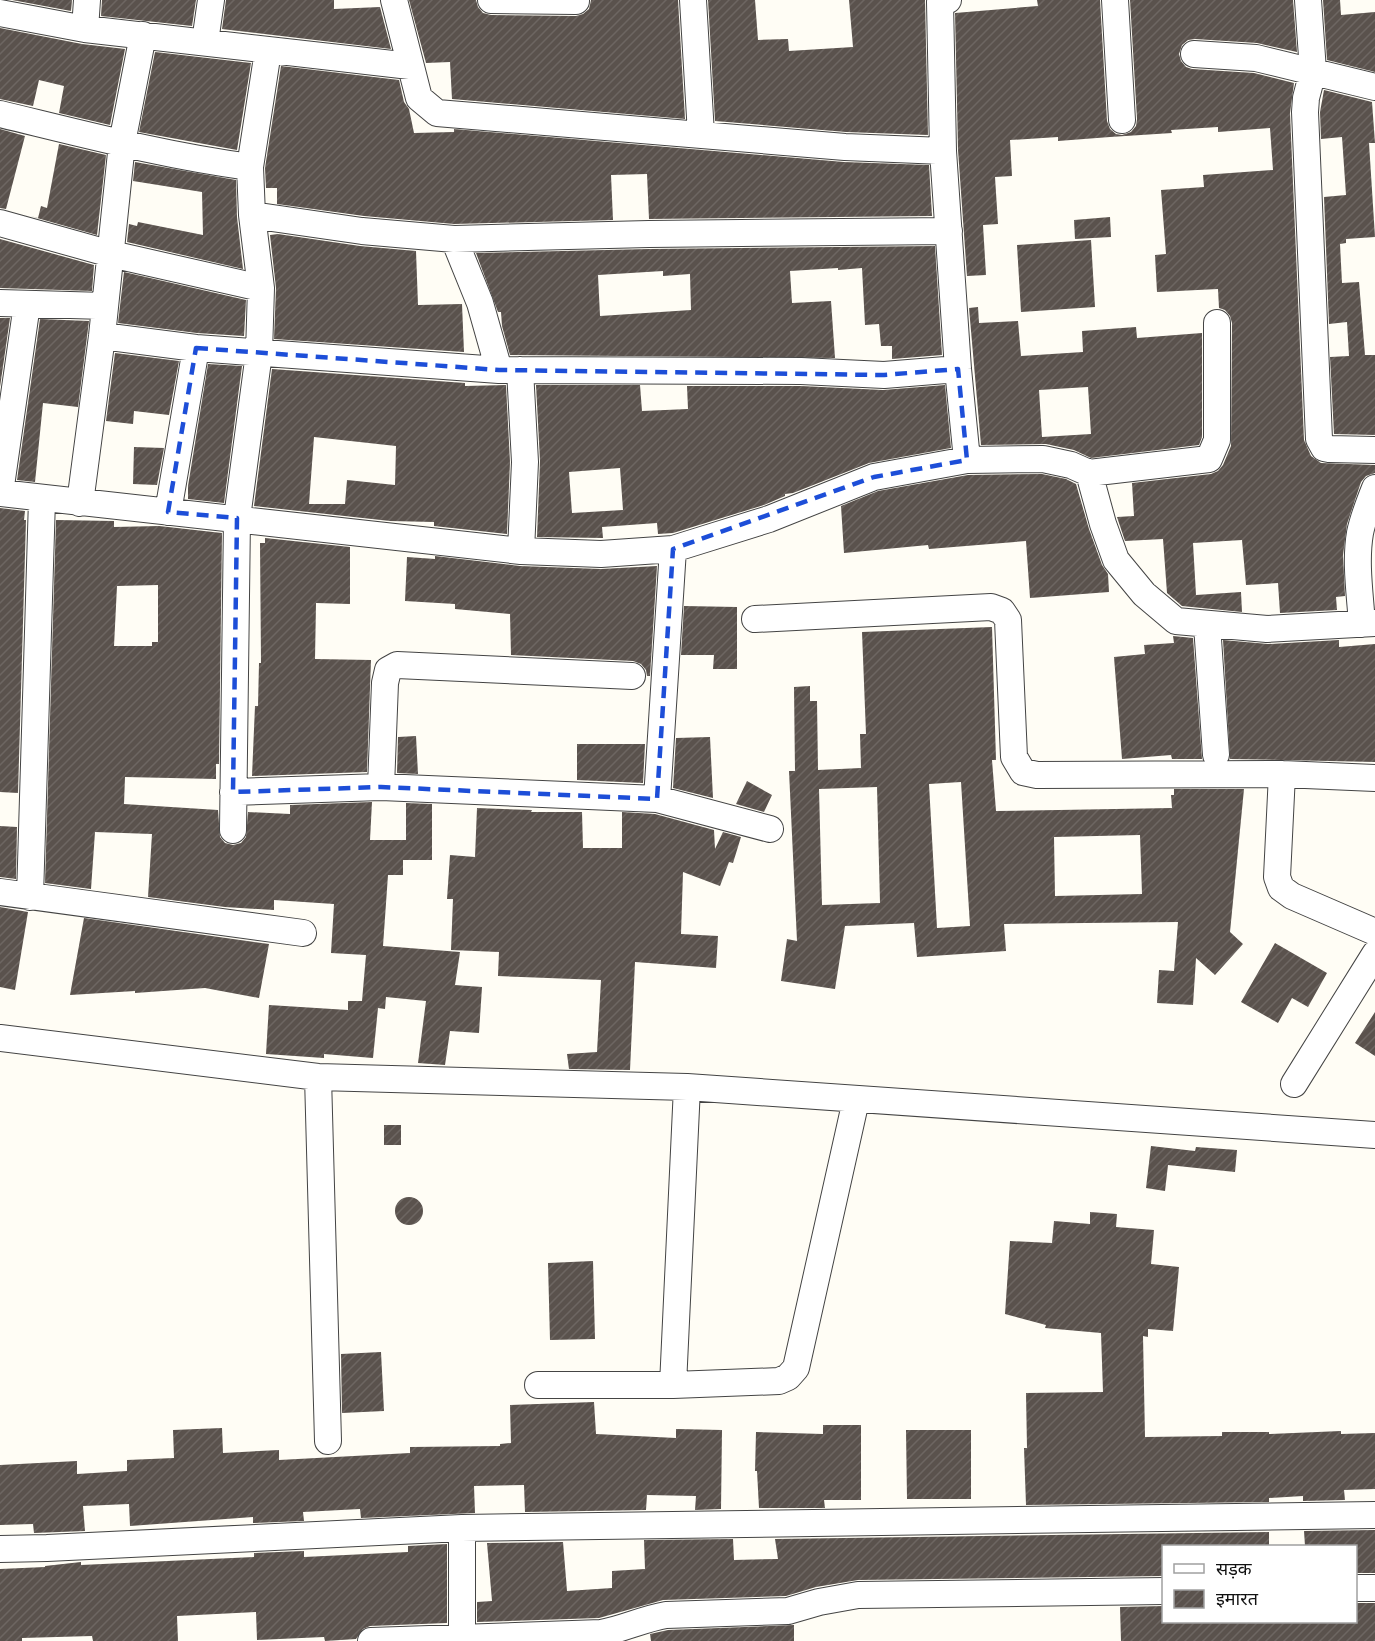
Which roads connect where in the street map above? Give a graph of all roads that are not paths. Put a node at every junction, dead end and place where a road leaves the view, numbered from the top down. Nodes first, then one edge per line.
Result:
1 (87, 0) edge
2 (211, 0) edge
3 (394, 0) edge
4 (491, 0) edge
5 (693, 0) edge
6 (1115, 0) edge
7 (1308, 0) edge
8 (576, 1) edge
9 (943, 1) edge
10 (0, 13) edge
11 (85, 28) junction
12 (143, 35) junction
13 (205, 42) junction
14 (268, 51) junction
15 (1194, 54) dead end
16 (410, 66) junction
17 (1313, 71) junction
18 (1375, 87) edge
19 (0, 114) edge
20 (1122, 120) dead end
21 (701, 134) junction
22 (122, 143) junction
23 (943, 151) junction
24 (250, 167) junction
25 (252, 215) junction
26 (0, 223) edge
27 (949, 231) junction
28 (454, 239) junction
29 (111, 254) junction
30 (261, 288) junction
31 (0, 303) edge
32 (27, 304) junction
33 (105, 306) junction
34 (1217, 323) dead end
35 (102, 336) junction
36 (196, 348) junction
37 (259, 352) junction
38 (958, 369) junction
39 (509, 370) junction
40 (1375, 450) edge
41 (967, 460) junction
42 (1089, 473) junction
43 (1375, 488) edge
44 (0, 493) edge
45 (42, 499) junction
46 (80, 503) junction
47 (168, 512) junction
48 (237, 518) junction
49 (673, 549) junction
50 (520, 550) junction
51 (755, 619) dead end
52 (1368, 623) edge
53 (1207, 625) junction
54 (632, 676) dead end
55 (1216, 755) dead end
56 (1282, 774) junction
57 (1375, 778) edge
58 (381, 787) junction
59 (233, 792) junction
60 (657, 799) junction
61 (770, 829) dead end
62 (233, 830) dead end
63 (0, 892) edge
64 (30, 897) junction
65 (1375, 932) edge
66 (303, 933) dead end
67 (1375, 954) edge
68 (0, 1038) edge
69 (318, 1077) junction
70 (1294, 1084) dead end
71 (687, 1088) junction
72 (856, 1100) junction
73 (1375, 1135) edge
74 (538, 1385) dead end
75 (673, 1385) junction
76 (328, 1441) dead end
77 (1375, 1515) edge
78 (462, 1528) junction
79 (0, 1549) edge
80 (1357, 1588) edge
81 (1375, 1588) edge
82 (1162, 1591) edge
83 (462, 1640) junction
84 (371, 1641) edge

1 - 11 street
2 - 13 street
3 - 16 street
4 - 8 street
5 - 21 street
6 - 20 street
7 - 17 street
9 - 23 street
10 - 11 street
11 - 12 street
12 - 13 street
12 - 22 street
13 - 14 street
14 - 16 street
14 - 24 street
15 - 17 street
16 - 21 street
17 - 18 street
17 - 40 street
19 - 22 street
21 - 23 street
22 - 24 street
22 - 29 street
23 - 27 street
24 - 25 street
25 - 28 street
25 - 30 street
26 - 29 street
27 - 28 street
27 - 38 street
28 - 39 street
29 - 30 street
29 - 33 street
30 - 37 street
31 - 32 street
32 - 33 street
32 - 44 street
33 - 35 street
34 - 42 street
35 - 36 street
35 - 46 street
36 - 37 street
36 - 47 street
37 - 39 street
37 - 48 street
38 - 39 street
38 - 41 street
39 - 50 street
41 - 42 street
41 - 49 street
42 - 53 street
43 - 52 street
44 - 45 street
45 - 46 street
45 - 64 street
46 - 47 street
47 - 48 street
48 - 50 street
48 - 59 street
49 - 50 street
49 - 60 street
51 - 56 street
52 - 53 street
53 - 55 street
54 - 58 street
56 - 57 street
56 - 65 street
58 - 59 street
58 - 60 street
59 - 62 street
60 - 61 street
63 - 64 street
64 - 66 street
67 - 70 street
68 - 69 street
69 - 71 street
69 - 76 street
71 - 72 street
71 - 75 street
72 - 73 street
72 - 75 street
74 - 75 street
77 - 78 street
78 - 79 street
78 - 83 street
80 - 81 street
82 - 83 street
83 - 84 street

